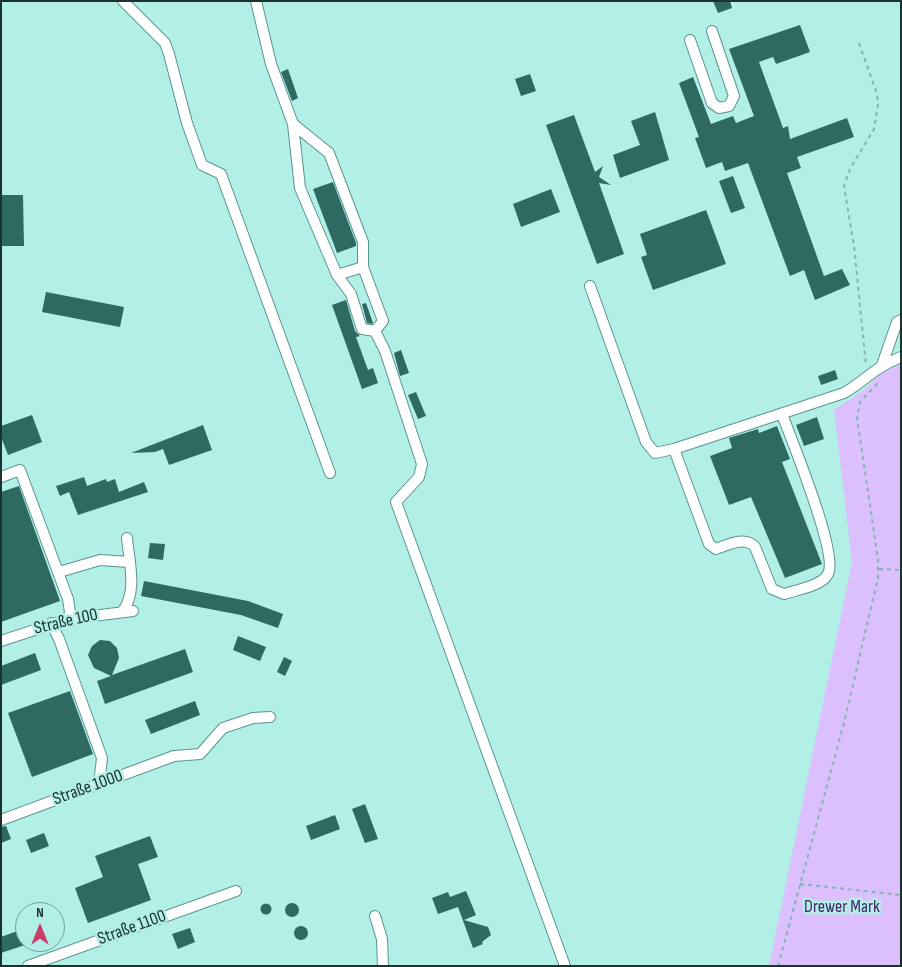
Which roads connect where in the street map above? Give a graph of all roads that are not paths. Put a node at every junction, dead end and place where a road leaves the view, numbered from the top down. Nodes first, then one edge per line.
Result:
1 (123, 1) edge
2 (256, 1) edge
3 (712, 31) dead end
4 (690, 40) dead end
5 (294, 124) junction
6 (363, 267) junction
7 (338, 275) junction
8 (590, 286) dead end
9 (901, 320) edge
10 (375, 331) junction
11 (901, 357) edge
12 (882, 365) junction
13 (782, 414) junction
14 (674, 449) junction
15 (330, 473) dead end
16 (1, 477) edge
17 (127, 538) dead end
18 (129, 562) junction
19 (59, 572) junction
20 (68, 618) junction
21 (51, 623) junction
22 (1, 641) edge
23 (270, 717) dead end
24 (99, 784) junction
25 (1, 820) edge
26 (236, 891) dead end
27 (375, 916) dead end
28 (28, 966) edge
29 (383, 966) edge
30 (565, 966) edge

1 - 15 street
2 - 5 street
3 - 4 street
5 - 6 street
5 - 7 street
6 - 7 street
6 - 10 street
7 - 10 street
8 - 14 street
9 - 12 street
10 - 30 street
11 - 12 street
12 - 13 street
13 - 14 street
13 - 14 street
16 - 19 street
17 - 18 street
18 - 19 street
18 - 20 street, Straße 100
19 - 20 street
20 - 21 street, Straße 100
21 - 22 street, Straße 100
21 - 24 street
23 - 24 street, Straße 1000
24 - 25 street, Straße 1000
26 - 28 street, Straße 1100
27 - 29 street

